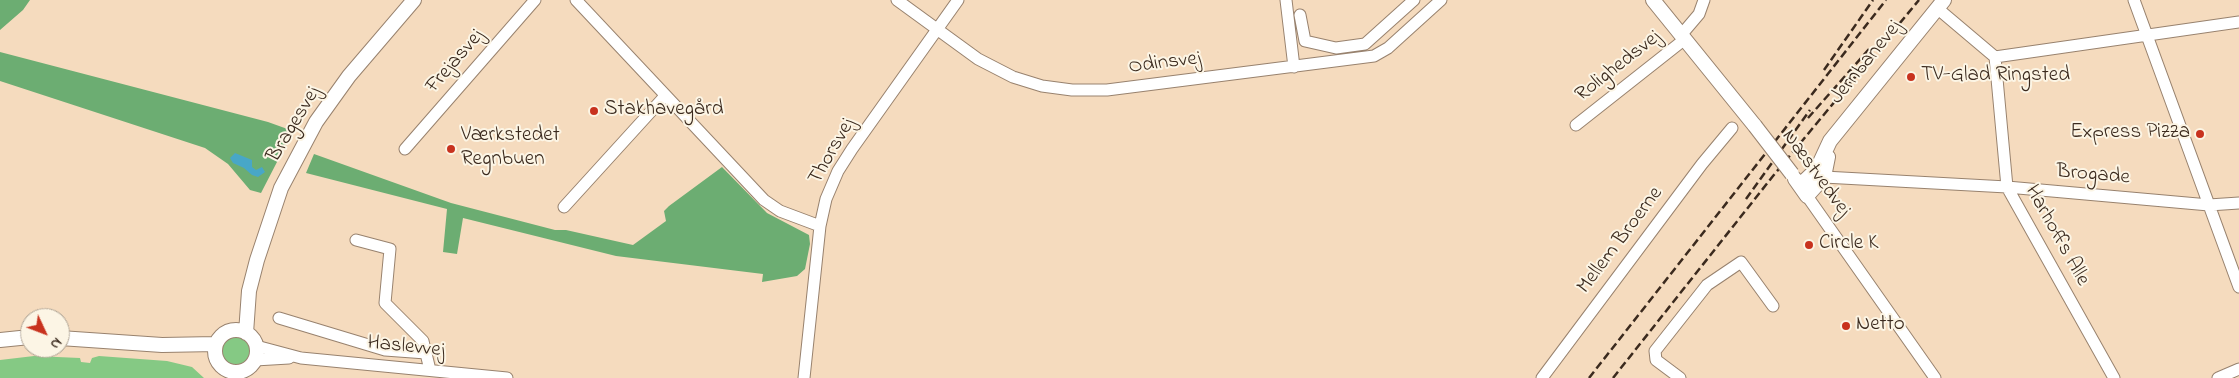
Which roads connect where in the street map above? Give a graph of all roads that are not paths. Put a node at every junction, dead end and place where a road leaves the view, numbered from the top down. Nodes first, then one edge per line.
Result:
1 (414, 0) edge
2 (536, 0) edge
3 (576, 0) edge
4 (897, 0) edge
5 (958, 0) edge
6 (1286, 0) edge
7 (1414, 0) edge
8 (1441, 0) edge
9 (1653, 0) edge
10 (1704, 0) edge
11 (2134, 0) edge
12 (1940, 4) edge
13 (1300, 15) dead end
14 (2239, 22) edge
15 (937, 29) junction
16 (2148, 35) junction
17 (1683, 36) junction
18 (1346, 46) junction
19 (1994, 57) junction
20 (1348, 59) junction
21 (1294, 67) junction
22 (665, 96) junction
23 (1576, 125) dead end
24 (1842, 127) junction
25 (1732, 128) dead end
26 (405, 149) dead end
27 (1824, 177) junction
28 (1800, 185) junction
29 (2007, 188) junction
30 (2239, 203) edge
31 (2209, 205) junction
32 (564, 207) dead end
33 (820, 226) junction
34 (356, 240) dead end
35 (2239, 287) edge
36 (249, 291) junction
37 (1773, 306) dead end
38 (279, 318) dead end
39 (232, 331) junction
40 (246, 333) junction
41 (20, 338) edge
42 (70, 339) edge
43 (0, 340) edge
44 (255, 353) junction
45 (426, 354) junction
46 (219, 362) edge
47 (2239, 369) edge
48 (430, 370) junction
49 (236, 375) edge
50 (507, 378) edge
51 (804, 378) edge
52 (1542, 378) edge
53 (1680, 378) edge
54 (1935, 378) edge
55 (2114, 378) edge
56 (2218, 378) edge

1 - 36 main road, Bragesvej
2 - 26 street, Frejasvej
3 - 22 street
4 - 15 street, Odinsvej
5 - 15 street, Thorsvej
6 - 21 street
7 - 18 street
8 - 20 street, Odinsvej
9 - 17 main road, Næstvedvej
10 - 17 street, Rolighedsvej
11 - 16 street
12 - 19 street
12 - 24 main road, Jernbanevej
13 - 18 street
14 - 16 street
15 - 21 street, Odinsvej
15 - 33 street, Thorsvej
16 - 19 street
16 - 31 street
17 - 23 street, Rolighedsvej
17 - 28 main road, Næstvedvej, bridge
18 - 20 street
19 - 29 street, Harhoffs Alle
20 - 21 street, Odinsvej
22 - 32 street
22 - 33 street
24 - 27 main road, Jernbanevej
24 - 28 main road, Jernbanevej
25 - 52 street, Mellem Broerne
27 - 28 main road
27 - 29 street, Brogade
28 - 54 street, Næstvedvej
29 - 31 street, Brogade
29 - 55 street, Harhoffs Alle
30 - 31 street, Brogade
31 - 35 street
33 - 51 street, Thorsvej
34 - 45 street
36 - 39 main road, Bragesvej
36 - 40 main road, Bragesvej
37 - 53 street
38 - 45 street
39 - 40 main road
39 - 46 main road
40 - 44 main road
41 - 43 main road
42 - 46 main road
44 - 48 street, Haslevvej
44 - 49 main road
45 - 48 street
46 - 49 main road
47 - 56 street
48 - 50 street, Haslevvej

